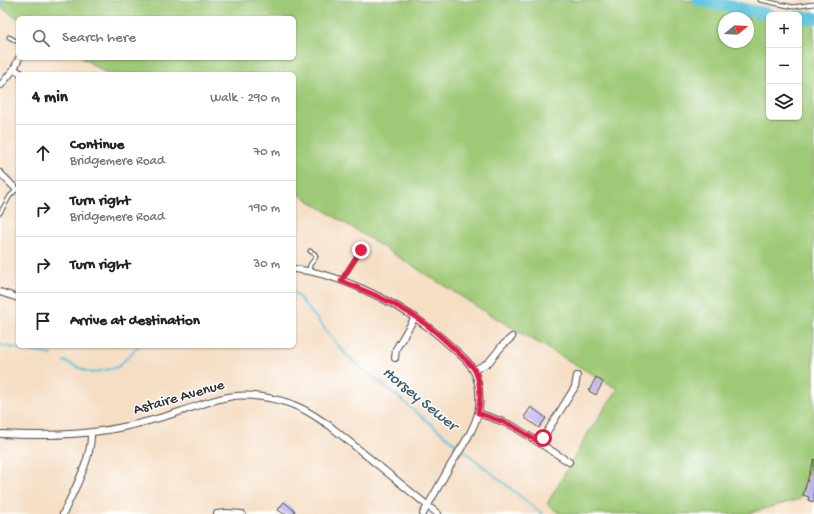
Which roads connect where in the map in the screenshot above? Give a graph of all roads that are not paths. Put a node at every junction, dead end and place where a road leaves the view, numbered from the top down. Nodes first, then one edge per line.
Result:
1 (760, 0) edge
2 (814, 4) edge
3 (9, 37) dead end
4 (16, 41) edge
5 (18, 60) edge
6 (14, 69) junction
7 (19, 72) edge
8 (1, 85) dead end
9 (0, 173) edge
10 (16, 188) edge
11 (16, 190) edge
12 (0, 214) edge
13 (361, 250) dead end
14 (310, 251) dead end
15 (296, 269) edge
16 (308, 271) junction
17 (341, 281) junction
18 (0, 292) edge
19 (16, 297) edge
20 (415, 318) junction
21 (512, 337) dead end
22 (395, 358) dead end
23 (474, 370) junction
24 (577, 376) dead end
25 (478, 413) junction
26 (91, 432) junction
27 (0, 434) edge
28 (540, 443) junction
29 (569, 462) dead end
30 (428, 505) junction
31 (63, 514) edge
32 (217, 514) edge
33 (242, 514) edge
34 (423, 514) edge
35 (438, 514) edge

1 - 2 lane
3 - 4 lane
5 - 6 street
6 - 7 street
6 - 8 street
9 - 10 street
11 - 12 lane
13 - 17 lane
14 - 16 lane
15 - 16 street
16 - 17 street
17 - 20 street
18 - 19 street
20 - 22 street
20 - 23 street
21 - 23 street
23 - 25 street
24 - 28 street
25 - 28 street
25 - 30 street
26 - 27 street, Astaire Avenue
26 - 30 street, Astaire Avenue
26 - 31 street
28 - 29 street
30 - 34 street
30 - 35 street, Astaire Avenue
32 - 33 street

